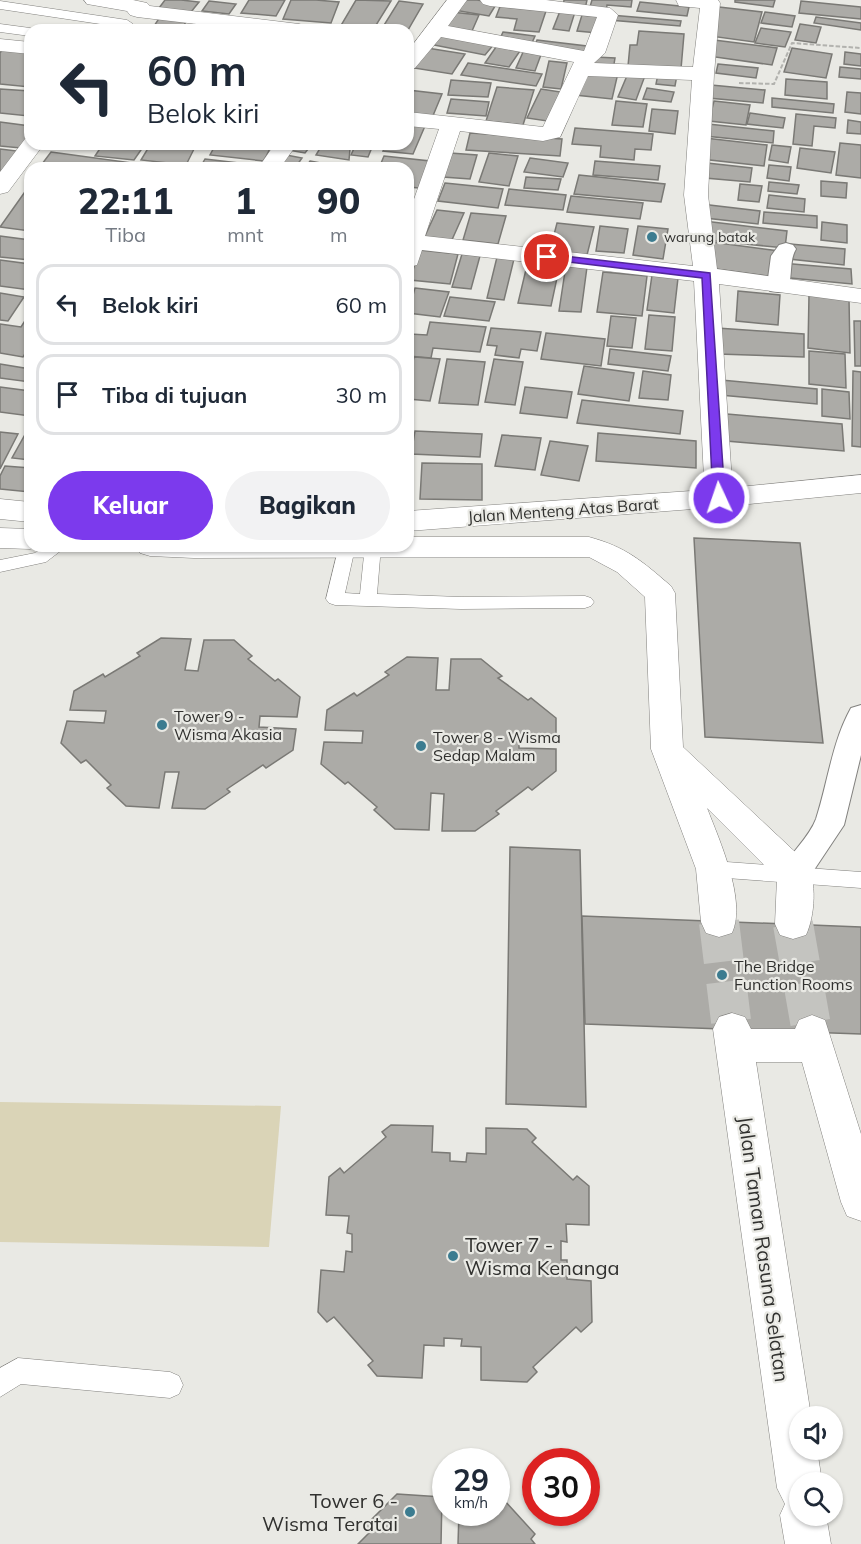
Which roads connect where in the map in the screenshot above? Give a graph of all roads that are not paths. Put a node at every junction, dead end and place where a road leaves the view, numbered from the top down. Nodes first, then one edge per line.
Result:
1 (94, 0) edge
2 (457, 0) edge
3 (490, 0) edge
4 (687, 0) edge
5 (0, 5) edge
6 (135, 14) edge
7 (237, 24) edge
8 (0, 28) edge
9 (24, 31) edge
10 (423, 39) edge
11 (0, 45) edge
12 (24, 47) edge
13 (414, 54) edge
14 (584, 64) junction
15 (703, 78) junction
16 (414, 120) edge
17 (452, 123) junction
18 (28, 150) edge
19 (2, 183) edge
20 (24, 184) edge
21 (414, 233) edge
22 (414, 247) edge
23 (786, 249) dead end
24 (706, 275) junction
25 (778, 286) junction
26 (861, 296) edge
27 (861, 484) edge
28 (719, 498) junction
29 (0, 509) edge
30 (24, 511) edge
31 (414, 521) edge
32 (0, 538) edge
33 (24, 540) edge
34 (414, 547) edge
35 (49, 552) edge
36 (357, 552) edge
37 (360, 552) edge
38 (0, 566) edge
39 (368, 601) junction
40 (585, 602) dead end
41 (861, 715) edge
42 (667, 749) junction
43 (712, 869) junction
44 (795, 873) junction
45 (861, 880) edge
46 (719, 922) tunnel mouth
47 (793, 924) tunnel mouth
48 (861, 1202) edge
49 (0, 1384) edge
50 (170, 1385) dead end
51 (798, 1472) edge
52 (805, 1526) edge
53 (808, 1544) edge

1 - 6 street
2 - 10 street
3 - 14 street
4 - 15 street
5 - 6 lane
6 - 7 street
8 - 9 lane
10 - 13 street
10 - 14 street
11 - 12 street
14 - 15 street
14 - 17 street
15 - 24 street
16 - 17 street
17 - 21 street
18 - 19 street
19 - 20 street
22 - 24 street
23 - 25 street
24 - 25 street
24 - 28 street
25 - 26 street
27 - 28 street, Jalan Menteng Atas Barat
28 - 31 street, Jalan Menteng Atas Barat
29 - 30 street
32 - 33 street
34 - 42 street
35 - 38 lane
36 - 39 lane
37 - 39 lane
39 - 40 lane
41 - 44 street
42 - 43 street
42 - 44 street
43 - 44 lane
43 - 46 street
44 - 45 lane
44 - 47 street
48 - 51 street, Jalan Taman Rasuna Selatan
49 - 50 lane
52 - 53 street

